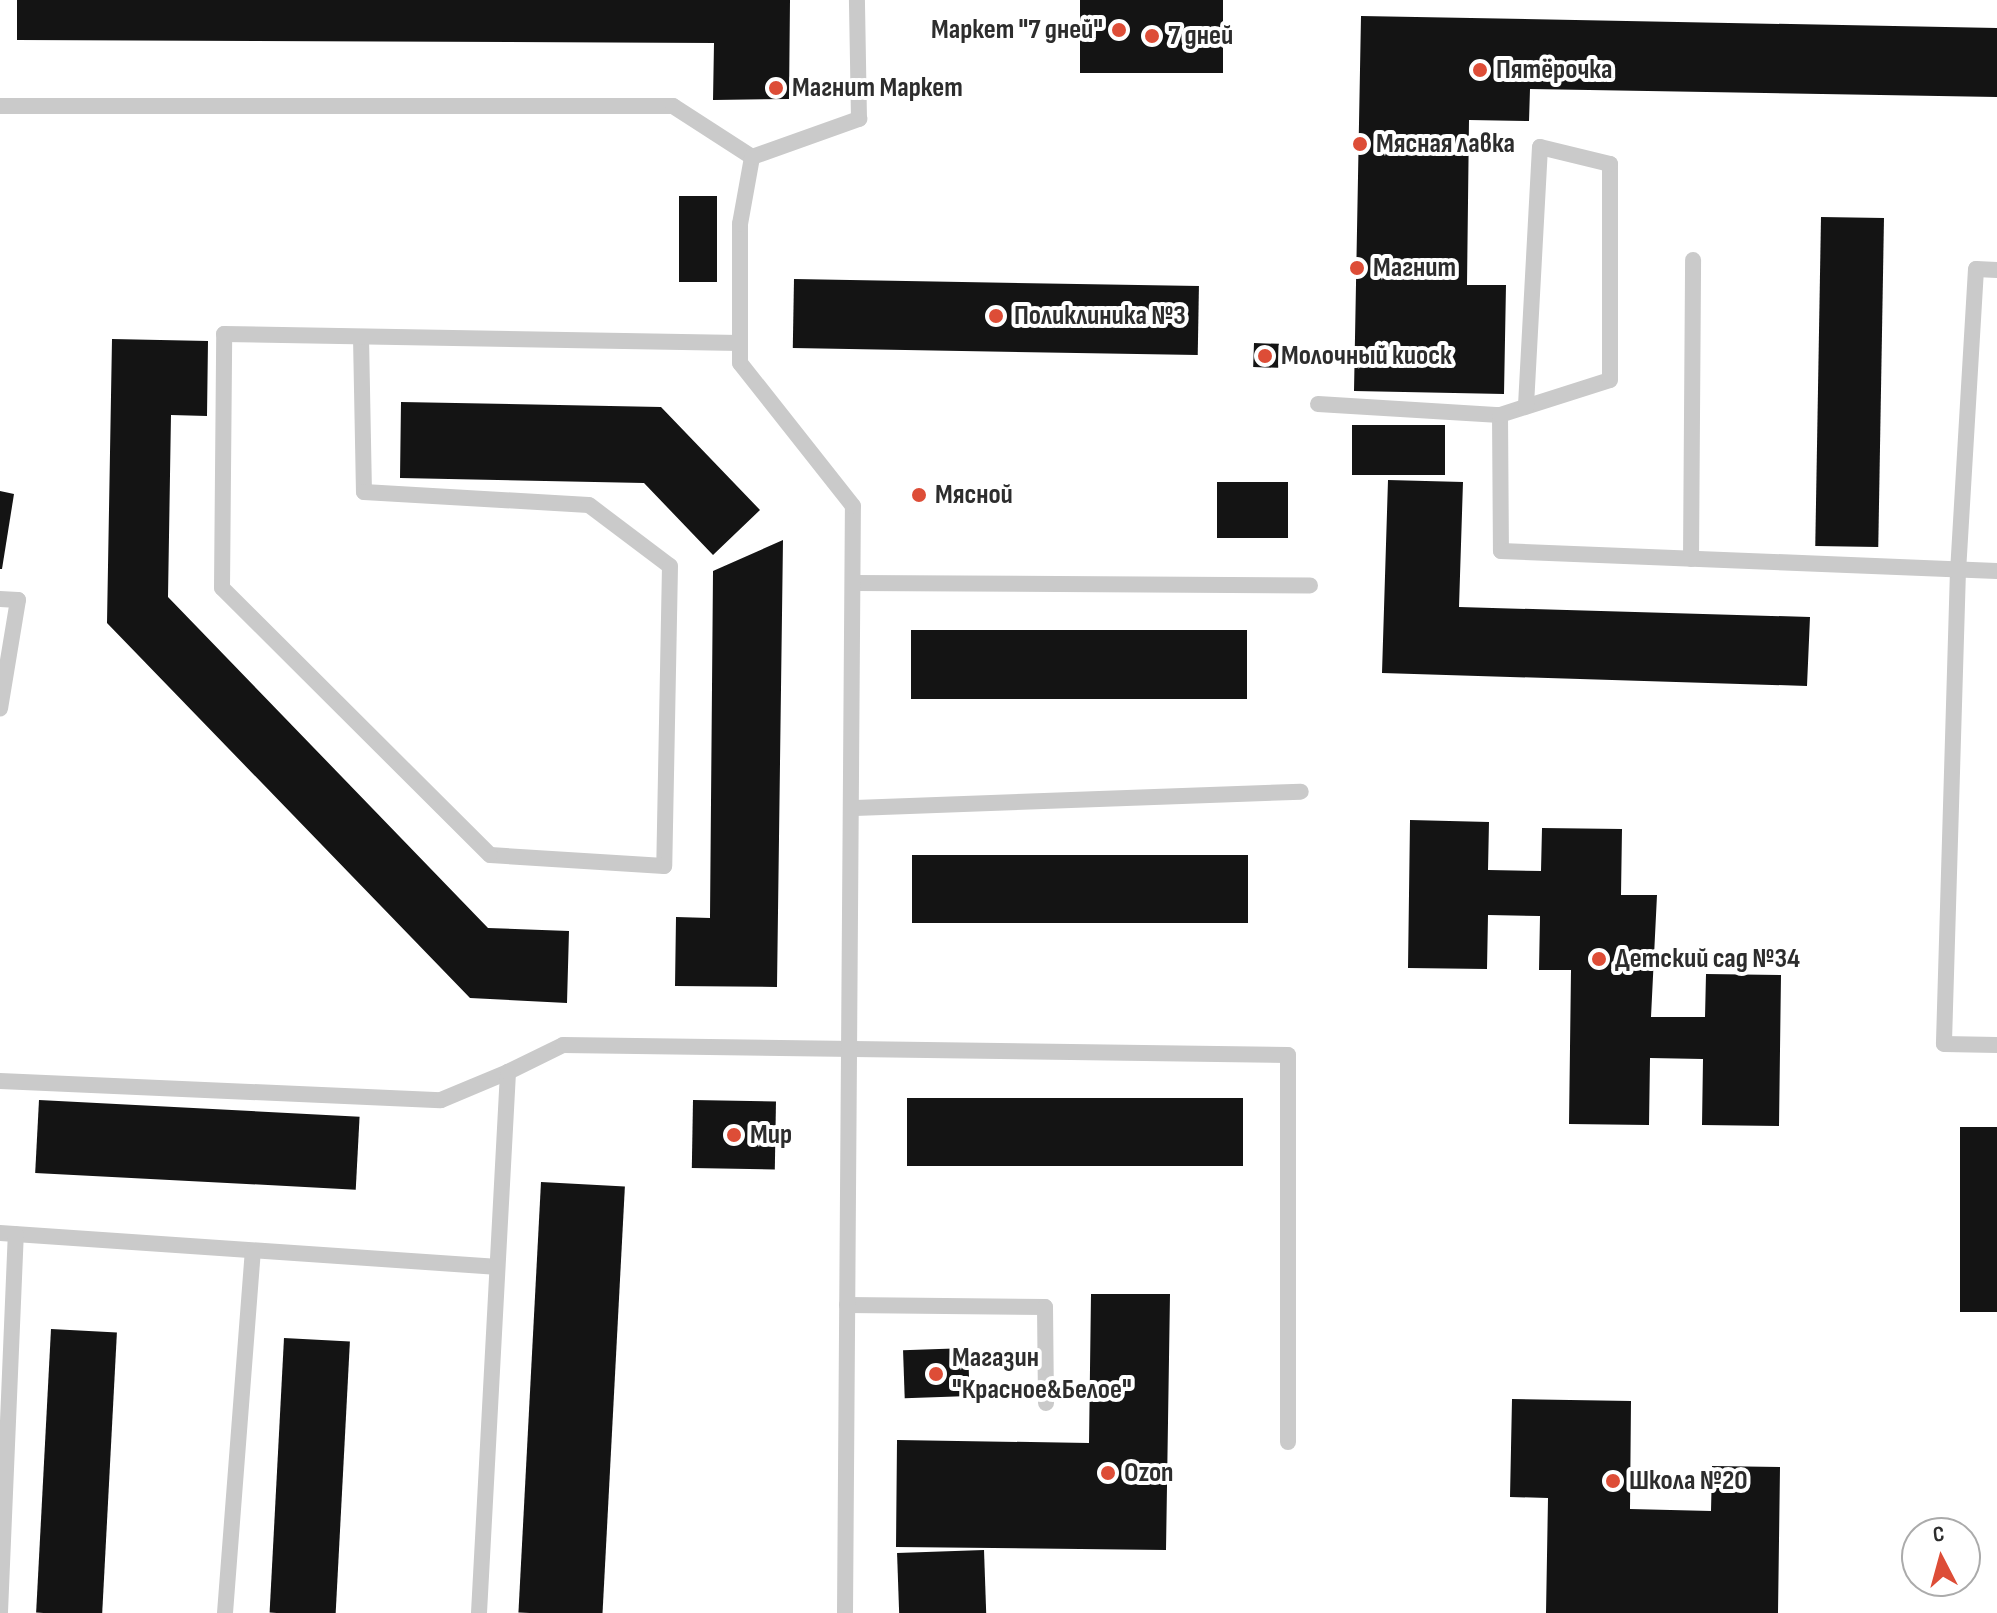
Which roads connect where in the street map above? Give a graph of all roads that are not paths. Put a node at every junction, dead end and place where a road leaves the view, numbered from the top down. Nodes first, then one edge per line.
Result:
1 (857, 0) edge
2 (0, 106) edge
3 (752, 157) junction
4 (1693, 260) dead end
5 (1997, 270) edge
6 (361, 337) junction
7 (740, 343) junction
8 (1318, 404) dead end
9 (1526, 407) junction
10 (1500, 415) junction
11 (1691, 559) junction
12 (1958, 570) junction
13 (1997, 571) edge
14 (853, 583) junction
15 (1310, 585) dead end
16 (0, 599) edge
17 (0, 709) edge
18 (1301, 792) dead end
19 (855, 808) junction
20 (1997, 1045) edge
21 (848, 1048) junction
22 (508, 1072) junction
23 (0, 1081) edge
24 (8, 1234) edge
25 (253, 1252) junction
26 (495, 1267) junction
27 (847, 1305) junction
28 (1046, 1403) dead end
29 (1288, 1442) dead end
30 (0, 1612) edge
31 (225, 1613) edge
32 (479, 1613) edge
33 (845, 1613) edge

1 - 3 lane
2 - 3 lane
3 - 7 lane
4 - 11 lane
5 - 12 lane
6 - 6 lane
6 - 7 lane
7 - 14 lane
8 - 10 lane
9 - 9 lane
9 - 10 lane
10 - 11 lane
11 - 12 lane
12 - 13 lane
12 - 20 lane
14 - 15 lane
14 - 19 lane
16 - 17 lane
18 - 19 lane
19 - 21 lane
21 - 22 lane
21 - 27 lane
21 - 29 lane
22 - 23 lane
22 - 26 lane
24 - 25 lane
24 - 30 lane
25 - 26 lane
25 - 31 lane
26 - 32 lane
27 - 28 lane
27 - 33 lane

